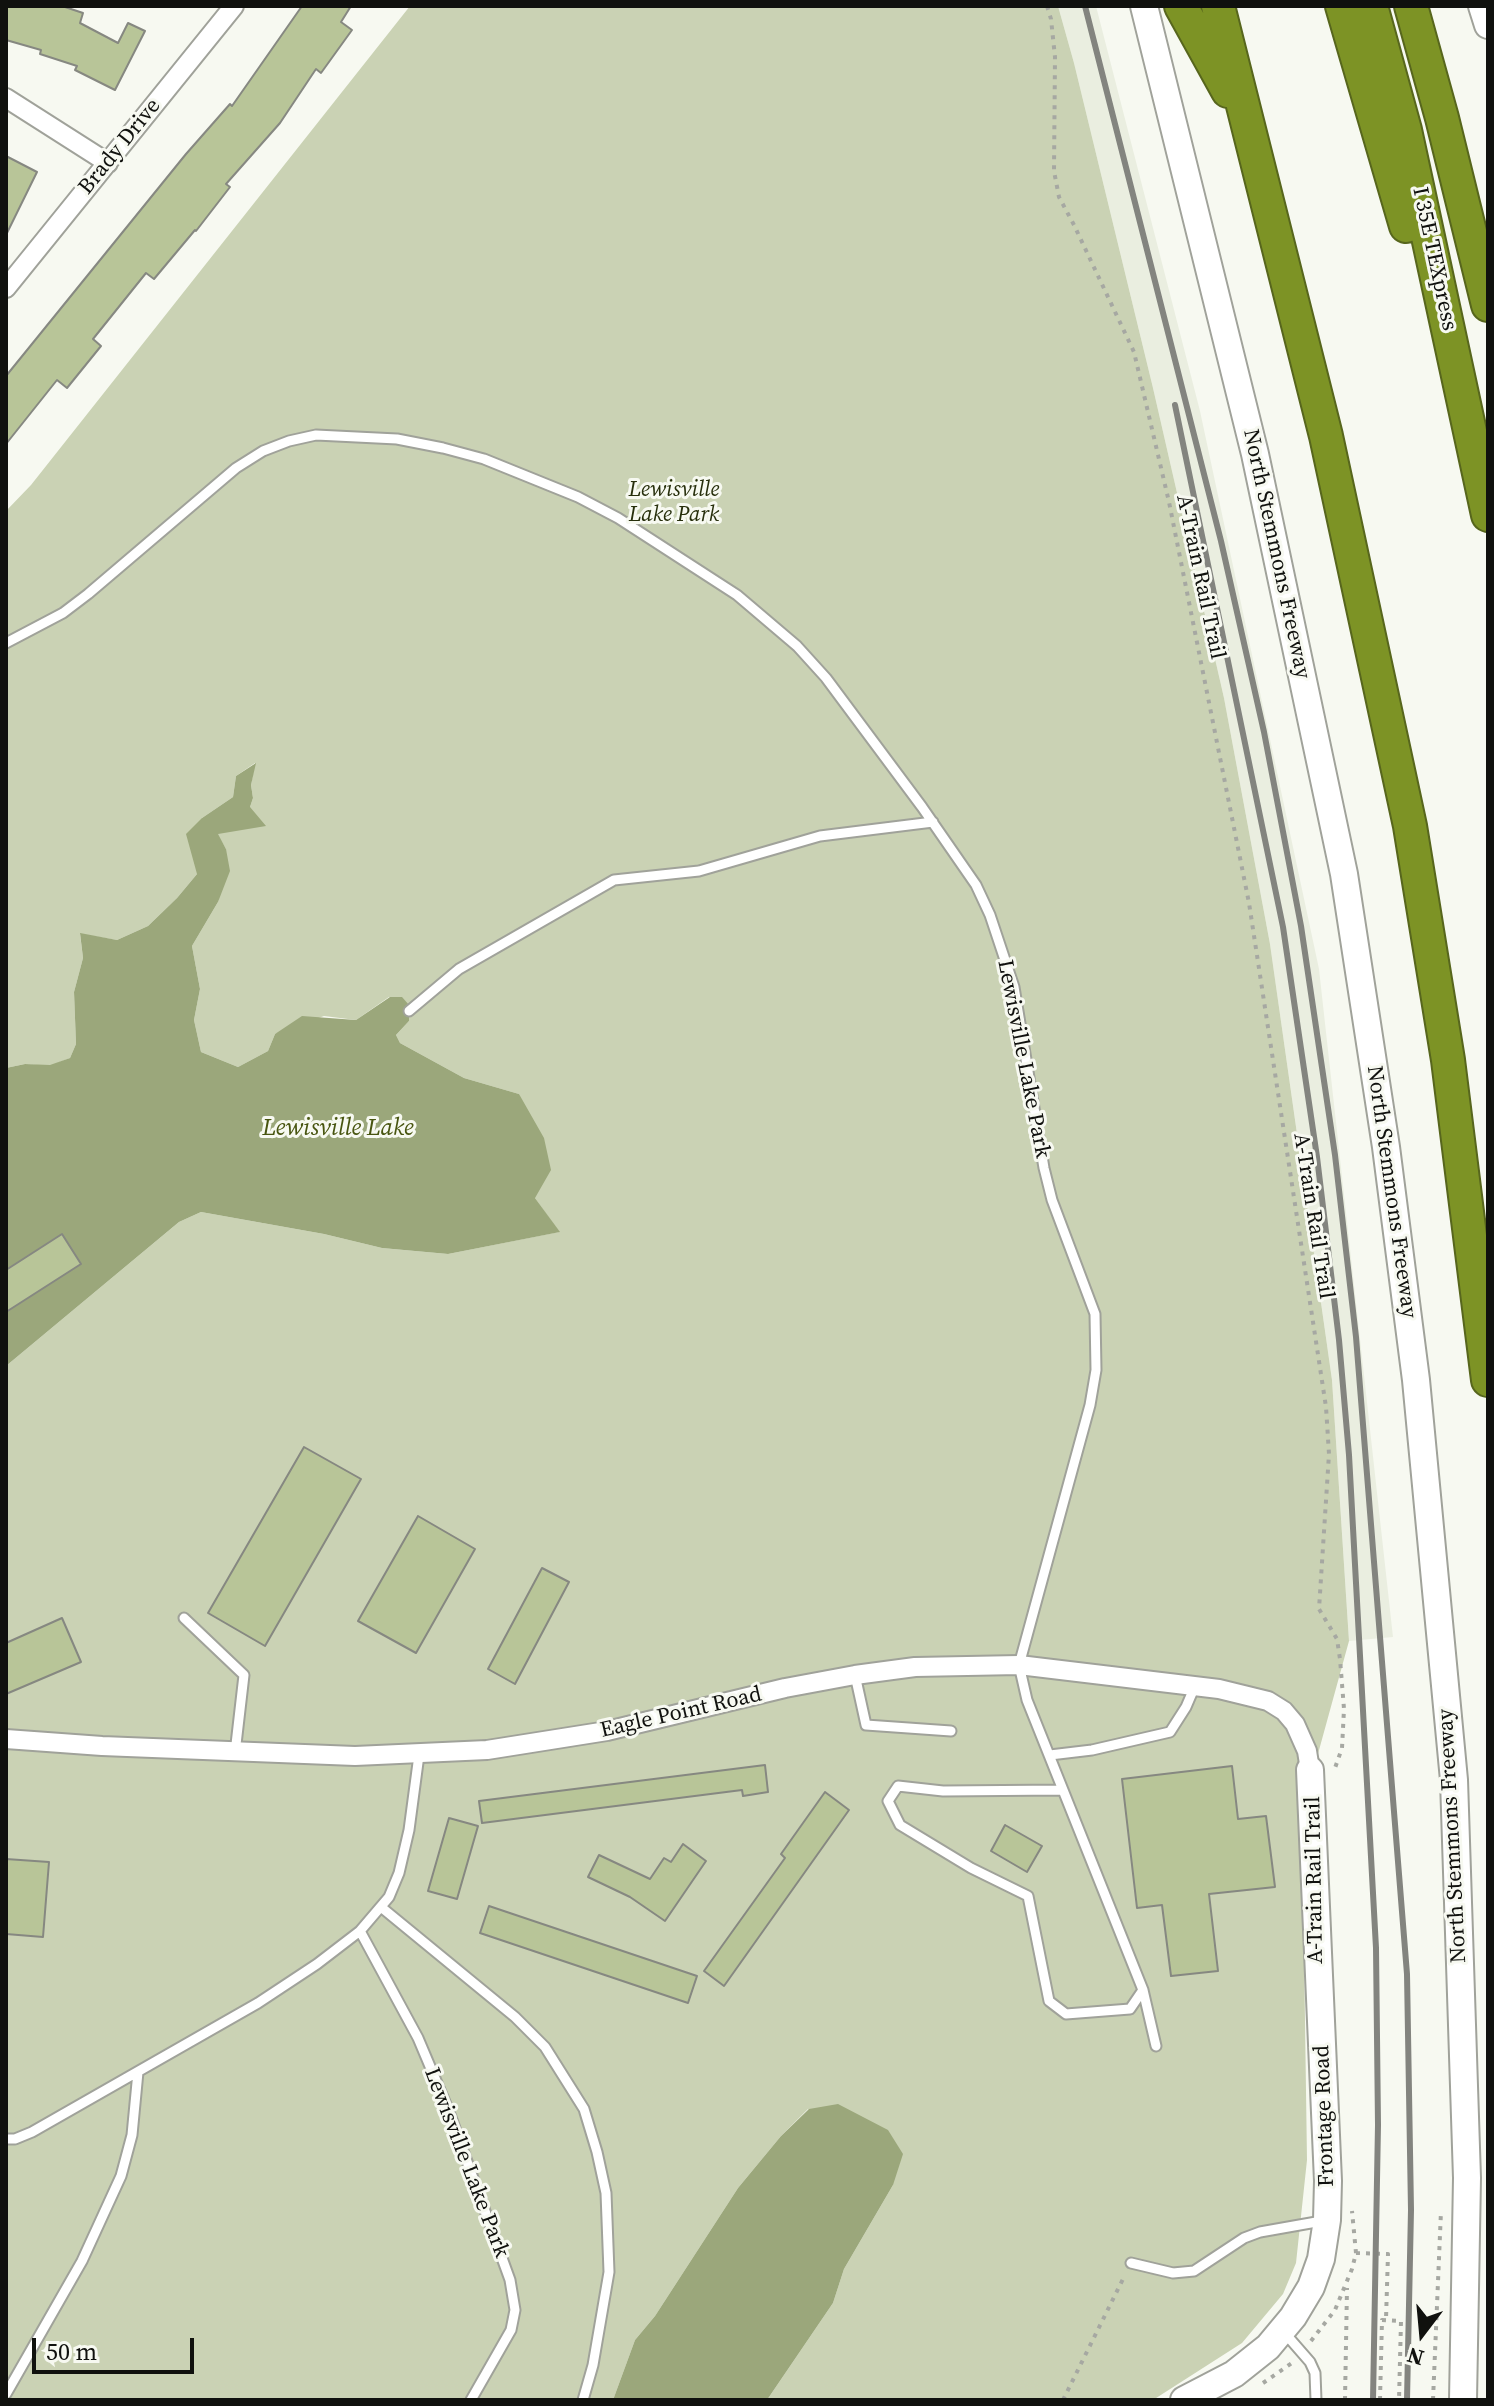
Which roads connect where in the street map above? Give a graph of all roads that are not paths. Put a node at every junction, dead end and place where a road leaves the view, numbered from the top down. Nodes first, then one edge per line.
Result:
1 (234, 6) edge
2 (1144, 6) edge
3 (1181, 6) edge
4 (1218, 6) edge
5 (1342, 6) edge
6 (1371, 6) edge
7 (1411, 6) edge
8 (1482, 6) edge
9 (1488, 25) edge
10 (6, 98) edge
11 (1249, 129) junction
12 (108, 163) junction
13 (6, 288) edge
14 (1488, 305) edge
15 (1457, 364) junction
16 (1488, 515) edge
17 (6, 643) edge
18 (933, 822) junction
19 (409, 1011) dead end
20 (1488, 1380) edge
21 (184, 1618) dead end
22 (1019, 1665) junction
23 (855, 1675) junction
24 (1195, 1686) junction
25 (951, 1731) dead end
26 (6, 1739) edge
27 (235, 1753) junction
28 (419, 1755) junction
29 (1050, 1755) junction
30 (1322, 1771) joint
31 (1063, 1790) junction
32 (381, 1907) junction
33 (360, 1931) junction
34 (1143, 1990) junction
35 (1156, 2046) dead end
36 (138, 2072) junction
37 (6, 2139) edge
38 (1327, 2220) junction
39 (1131, 2263) road end
40 (1283, 2330) junction
41 (6, 2394) edge
42 (471, 2400) edge
43 (583, 2400) edge
44 (1184, 2400) edge
45 (1316, 2400) edge
46 (1463, 2400) edge

1 - 12 street, Brady Drive
2 - 46 main road, North Stemmons Freeway
3 - 11 highway
4 - 11 highway
5 - 15 highway
6 - 15 highway, I 35E TEXpress
7 - 14 highway
8 - 9 main road
10 - 12 street
11 - 20 highway
12 - 13 street, Brady Drive
15 - 16 highway, I 35E TEXpress
17 - 18 lane, Lewisville Lake Park
18 - 19 lane
18 - 22 lane, Lewisville Lake Park
21 - 27 lane
22 - 23 street, Eagle Point Road
22 - 24 street, Eagle Point Road
22 - 29 lane, Lewisville Lake Park
23 - 25 lane
23 - 28 street, Eagle Point Road
24 - 29 lane
24 - 30 street, Eagle Point Road
26 - 27 street, Eagle Point Road
27 - 28 street, Eagle Point Road
28 - 32 lane
29 - 31 lane, Lewisville Lake Park
30 - 38 main road, Frontage Road
31 - 34 lane, Lewisville Lake Park
31 - 34 lane
32 - 33 lane
32 - 43 lane
33 - 36 lane
33 - 42 lane, Lewisville Lake Park
34 - 35 lane, Lewisville Lake Park
36 - 37 lane
36 - 41 lane
38 - 39 lane
38 - 40 main road, Frontage Road
40 - 44 main road, Frontage Road
40 - 45 lane

